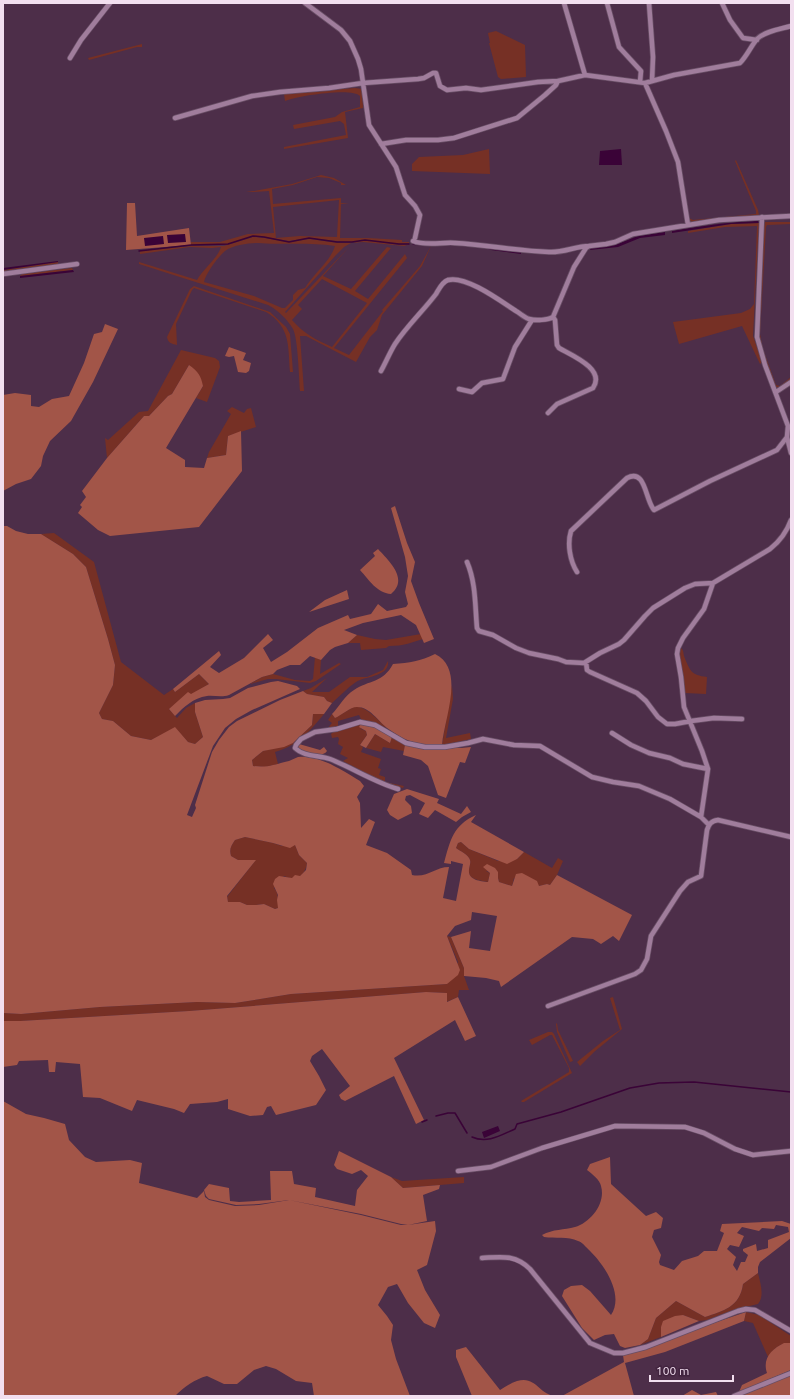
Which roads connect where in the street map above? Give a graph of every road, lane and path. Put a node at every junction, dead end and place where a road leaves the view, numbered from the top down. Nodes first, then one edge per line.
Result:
1 (110, 3) edge
2 (304, 3) edge
3 (564, 3) edge
4 (607, 3) edge
5 (649, 3) edge
6 (722, 3) edge
7 (791, 26) edge
8 (757, 40) junction
9 (70, 58) dead end
10 (586, 75) junction
11 (558, 80) junction
12 (652, 81) junction
13 (363, 83) junction
14 (642, 83) junction
15 (175, 118) dead end
16 (381, 144) junction
17 (791, 216) edge
18 (762, 217) junction
19 (688, 225) junction
20 (589, 246) junction
21 (77, 264) dead end
22 (3, 274) edge
23 (553, 317) junction
24 (532, 320) junction
25 (381, 371) dead end
26 (791, 382) edge
27 (459, 389) dead end
28 (776, 392) junction
29 (548, 413) dead end
30 (788, 437) junction
31 (791, 453) edge
32 (791, 520) edge
33 (467, 562) dead end
34 (577, 572) dead end
35 (712, 583) junction
36 (586, 662) junction
37 (742, 719) dead end
38 (691, 721) junction
39 (612, 733) dead end
40 (708, 769) junction
41 (398, 790) dead end
42 (702, 817) junction
43 (708, 825) junction
44 (791, 837) edge
45 (548, 1006) dead end
46 (791, 1151) edge
47 (458, 1172) dead end
48 (482, 1258) dead end
49 (791, 1331) edge
50 (791, 1373) edge
51 (734, 1396) edge

1 - 9 street
2 - 13 street
3 - 10 street
4 - 14 street
5 - 12 street
6 - 8 street
7 - 8 street
8 - 12 street
10 - 11 street
10 - 14 street
11 - 13 street
11 - 16 street
12 - 14 street
13 - 15 street
13 - 16 street
14 - 19 street
16 - 20 street
17 - 18 street
18 - 19 street
18 - 28 street
19 - 20 street
20 - 23 street
21 - 22 street
23 - 24 street
23 - 29 street
24 - 25 street
24 - 27 street
26 - 28 street
28 - 30 street
30 - 31 street
30 - 34 street
32 - 35 street
33 - 36 street
35 - 36 street
35 - 38 street
36 - 38 street
37 - 38 street
38 - 40 street
39 - 40 street
40 - 42 street
41 - 42 street
42 - 43 street
43 - 44 street
43 - 45 street
46 - 47 street
48 - 49 street
50 - 51 street

